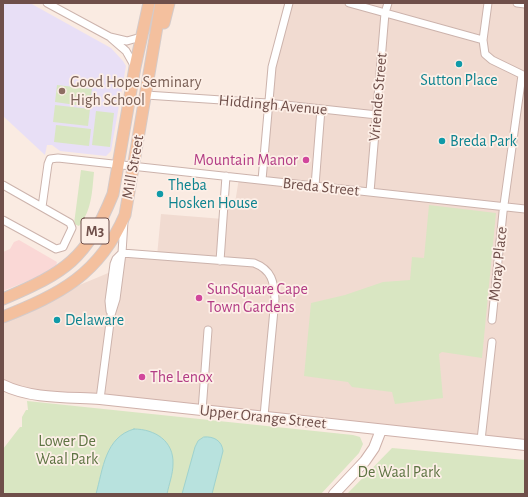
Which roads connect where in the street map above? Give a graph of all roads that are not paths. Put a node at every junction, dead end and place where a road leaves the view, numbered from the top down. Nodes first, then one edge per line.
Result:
1 (142, 3) edge
2 (149, 3) edge
3 (161, 3) edge
4 (169, 3) edge
5 (289, 3) edge
6 (349, 3) edge
7 (388, 3) edge
8 (488, 3) edge
9 (517, 3) edge
10 (49, 4) edge
11 (525, 4) edge
12 (385, 13) junction
13 (141, 34) junction
14 (110, 37) junction
15 (483, 40) junction
16 (135, 67) junction
17 (523, 75) edge
18 (148, 81) junction
19 (146, 95) junction
20 (267, 103) junction
21 (321, 109) junction
22 (376, 115) junction
23 (117, 165) junction
24 (132, 166) junction
25 (226, 176) junction
26 (262, 180) junction
27 (3, 185) edge
28 (315, 186) junction
29 (370, 192) junction
30 (42, 207) junction
31 (504, 207) junction
32 (525, 209) edge
33 (124, 215) junction
34 (3, 220) edge
35 (122, 253) junction
36 (220, 261) junction
37 (3, 299) edge
38 (3, 317) edge
39 (492, 320) dead end
40 (208, 330) dead end
41 (492, 342) dead end
42 (3, 385) edge
43 (100, 399) junction
44 (202, 411) junction
45 (264, 416) junction
46 (381, 430) junction
47 (481, 440) junction
48 (525, 445) edge
49 (334, 494) edge

1 - 13 main road
2 - 13 main road, M3
3 - 18 main road, M3
4 - 18 main road
5 - 20 street
6 - 12 street
7 - 12 street, Vriende Street
8 - 15 street
9 - 11 street
10 - 14 street
12 - 15 street
12 - 22 street, Vriende Street
13 - 14 street
13 - 16 main road, Mill Street / M3
14 - 16 street
15 - 17 street
16 - 23 main road, Mill Street / M3
17 - 31 street, Moray Place
18 - 19 main road, Mill Street / M3
19 - 20 street, Hiddingh Avenue
19 - 24 main road, Mill Street / M3
20 - 21 street, Hiddingh Avenue
20 - 26 street
21 - 22 street, Hiddingh Avenue
21 - 28 street
22 - 29 street, Vriende Street
23 - 24 street, Breda Street
23 - 30 street, Breda Street
23 - 37 main road, M3
24 - 25 street, Breda Street
24 - 33 main road, Mill Street / M3
25 - 26 street, Breda Street
25 - 36 street
26 - 28 street, Breda Street
27 - 30 street
28 - 29 street, Breda Street
29 - 31 street, Breda Street
30 - 34 street
31 - 32 street, Breda Street
31 - 39 street, Moray Place
33 - 35 street, Mill Street
33 - 38 main road, M3
35 - 36 street
35 - 43 street, Mill Street
36 - 45 street
40 - 44 street
41 - 47 street
42 - 43 street, Upper Orange Street
43 - 44 street, Upper Orange Street
44 - 45 street, Upper Orange Street
45 - 46 street, Upper Orange Street
46 - 47 street, Upper Orange Street
46 - 49 street
47 - 48 street, Upper Orange Street

